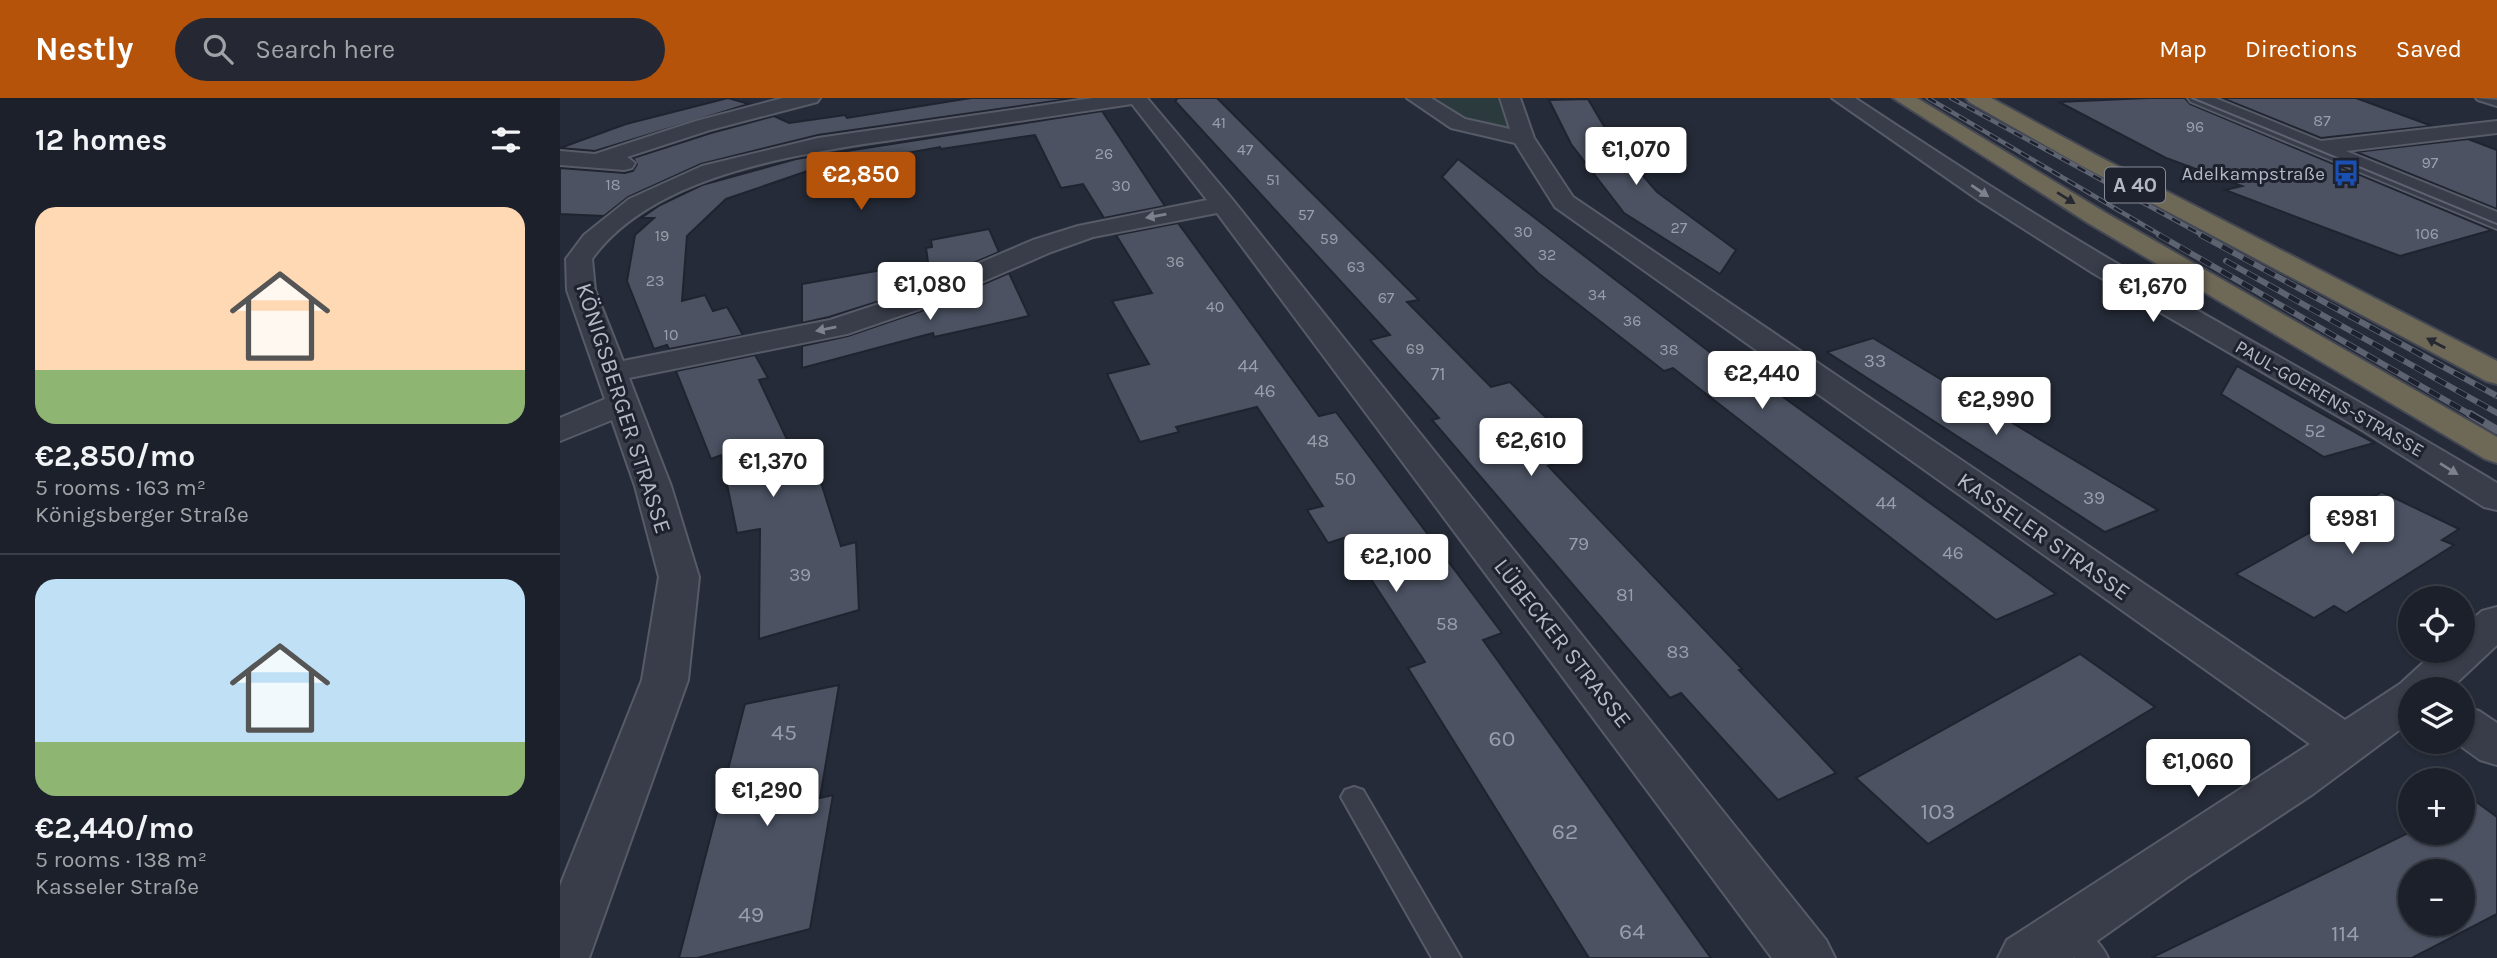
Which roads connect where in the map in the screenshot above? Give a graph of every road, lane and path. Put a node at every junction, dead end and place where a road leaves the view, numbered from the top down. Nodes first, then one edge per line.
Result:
1 (810, 98) edge
2 (1135, 98) edge
3 (1418, 98) edge
4 (1510, 98) edge
5 (1842, 98) edge
6 (1873, 98) edge
7 (1903, 98) edge
8 (1976, 98) edge
9 (2010, 98) edge
10 (2198, 98) edge
11 (2481, 98) edge
12 (2497, 103) edge
13 (2497, 127) edge
14 (1523, 138) junction
15 (2317, 147) junction
16 (560, 158) edge
17 (599, 160) junction
18 (710, 171) junction
19 (1223, 204) junction
20 (2497, 221) edge
21 (2296, 270) junction
22 (2497, 374) edge
23 (616, 389) junction
24 (2404, 399) junction
25 (560, 431) edge
26 (2497, 452) edge
27 (2497, 499) edge
28 (2497, 621) edge
29 (2435, 677) edge
30 (2398, 707) edge
31 (2475, 732) edge
32 (2346, 745) junction
33 (2497, 747) edge
34 (1354, 797) dead end
35 (2063, 949) edge
36 (560, 958) edge
37 (1447, 958) edge
38 (1806, 958) edge

1 - 17 street
2 - 18 street, KÖNIGSBERGER STRASSE
2 - 19 street, LÜBECKER STRASSE
3 - 14 street
4 - 14 street, KASSELER STRASSE
5 -> 27 street, PAUL-GOERENS-STRASSE
6 - 24 highway
7 -> 24 highway, A 40
8 - 21 highway, A 40
9 - 21 highway
10 - 15 street
11 - 12 lane
13 - 15 street
14 - 32 street, KASSELER STRASSE
15 - 20 street
16 - 17 street
17 - 18 street
18 - 23 street, KÖNIGSBERGER STRASSE
19 -> 23 street
19 - 38 street, LÜBECKER STRASSE
22 -> 21 highway, A 40
23 - 25 street
23 - 36 street, KÖNIGSBERGER STRASSE
24 - 26 highway, A 40
28 - 29 street
30 - 32 street
31 - 33 street
32 - 35 street
34 - 37 lane

